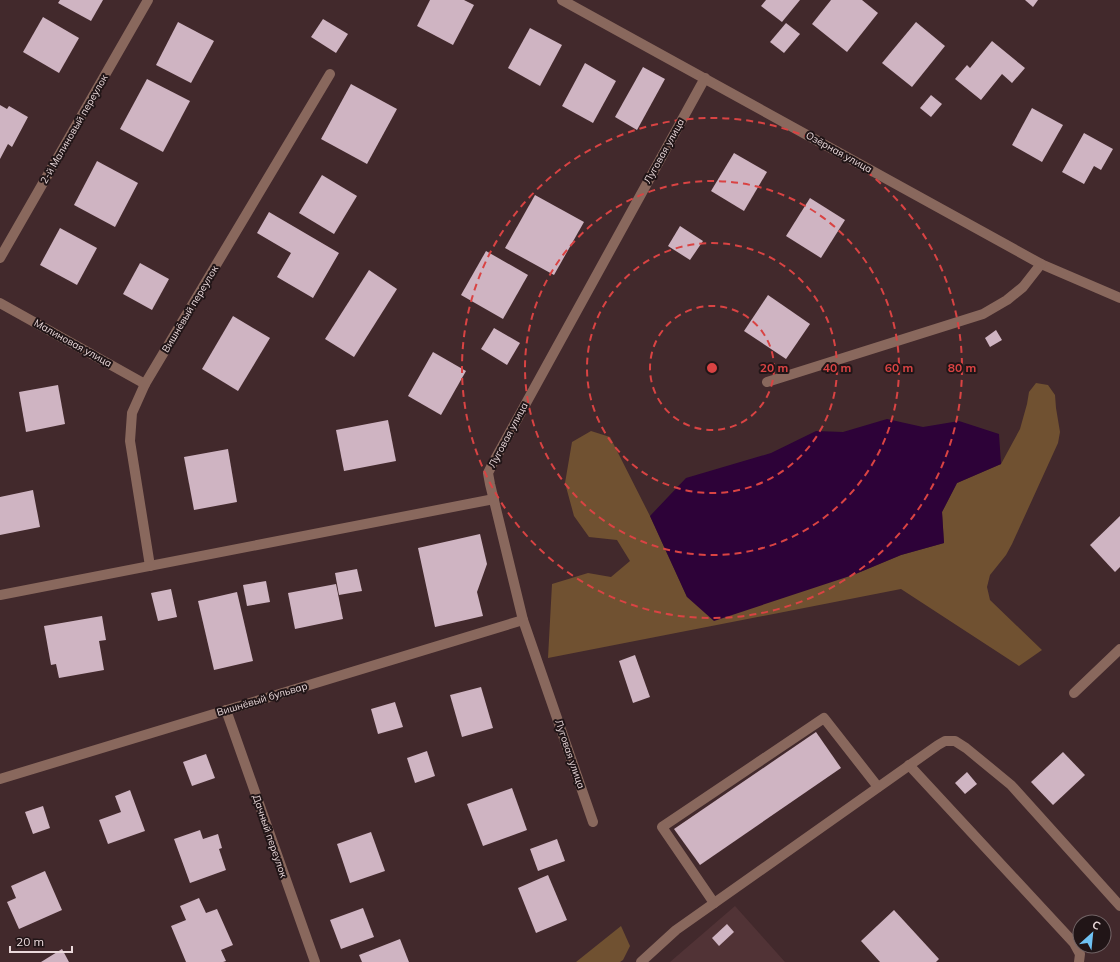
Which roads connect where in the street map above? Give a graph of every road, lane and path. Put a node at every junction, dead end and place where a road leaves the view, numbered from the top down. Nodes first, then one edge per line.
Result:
1 (148, 0) edge
2 (562, 0) edge
3 (330, 74) dead end
4 (705, 78) junction
5 (0, 258) edge
6 (1041, 264) junction
7 (1120, 298) edge
8 (0, 303) edge
9 (767, 382) dead end
10 (145, 384) junction
11 (494, 499) junction
12 (150, 566) junction
13 (0, 595) edge
14 (523, 620) junction
15 (1120, 649) edge
16 (1074, 693) dead end
17 (226, 710) junction
18 (909, 765) junction
19 (0, 779) edge
20 (878, 787) junction
21 (594, 822) dead end
22 (714, 903) junction
23 (1120, 906) edge
24 (315, 962) edge
25 (641, 962) edge
26 (1079, 962) edge

1 - 5 street, 2-й Малиновый переулок
2 - 4 street, Озёрная улица
3 - 10 street, Вишнёвый переулок
4 - 6 street, Озёрная улица
4 - 11 street, Луговая улица
6 - 7 street, Озёрная улица
6 - 9 street
8 - 10 street, Малиновая улица
10 - 12 street, Вишнёвый переулок
11 - 12 street
11 - 14 street, Луговая улица
12 - 13 street
14 - 17 street, Вишнёвый бульвар
14 - 21 street, Луговая улица
15 - 16 street
17 - 19 street, Вишнёвый бульвар
17 - 24 street, Дачный переулок
18 - 20 street
18 - 23 street
18 - 26 street
20 - 22 street
20 - 22 street
22 - 25 street

